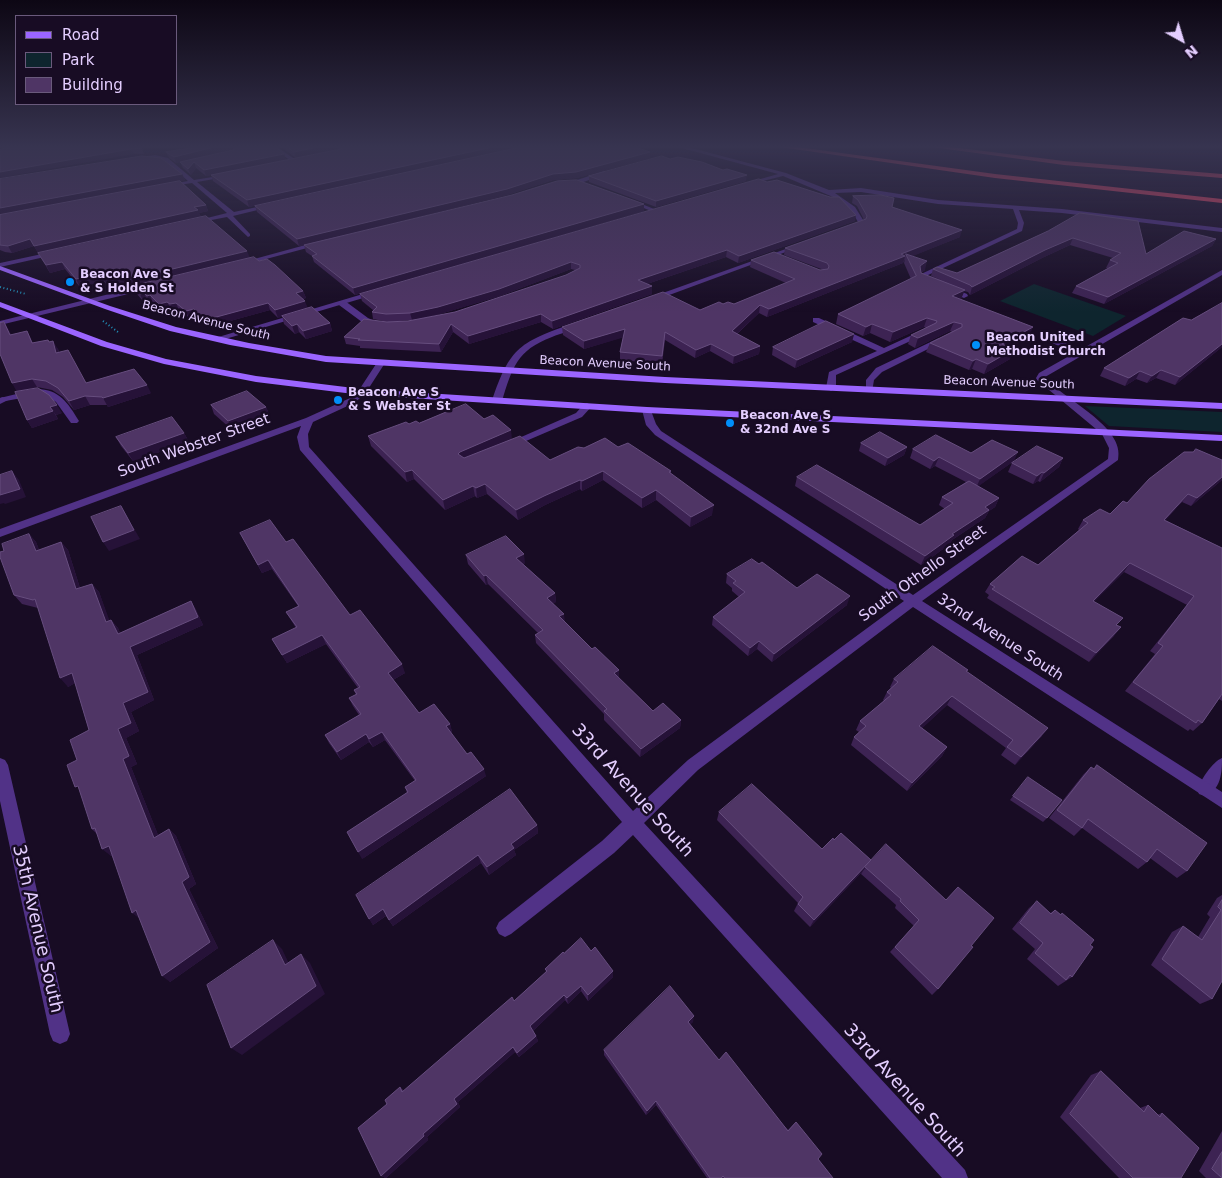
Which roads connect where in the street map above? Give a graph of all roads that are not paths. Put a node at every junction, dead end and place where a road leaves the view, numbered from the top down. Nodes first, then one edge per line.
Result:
1 (215, 202) edge
2 (632, 202) edge
3 (844, 202) edge
4 (938, 202) edge
5 (280, 204) edge
6 (1015, 207) junction
7 (664, 209) edge
8 (656, 211) junction
9 (646, 214) edge
10 (230, 215) junction
11 (189, 224) edge
12 (843, 230) edge
13 (1222, 230) edge
14 (248, 234) dead end
15 (326, 242) edge
16 (810, 242) edge
17 (62, 251) edge
18 (0, 266) edge
19 (230, 266) edge
20 (1222, 272) edge
21 (162, 283) edge
22 (381, 291) edge
23 (964, 296) edge
24 (88, 301) junction
25 (643, 301) edge
26 (342, 302) junction
27 (0, 304) edge
28 (28, 316) junction
29 (816, 320) dead end
30 (588, 321) edge
31 (0, 323) edge
32 (389, 326) edge
33 (928, 331) edge
34 (954, 335) edge
35 (219, 338) junction
36 (1055, 341) dead end
37 (884, 351) junction
38 (1082, 352) junction
39 (381, 363) junction
40 (506, 371) junction
41 (831, 388) junction
42 (870, 390) junction
43 (362, 392) junction
44 (1061, 397) junction
45 (2, 401) edge
46 (497, 401) junction
47 (587, 406) junction
48 (1222, 406) edge
49 (647, 410) junction
50 (309, 420) junction
51 (74, 421) dead end
52 (1104, 432) junction
53 (1222, 438) edge
54 (500, 449) edge
55 (0, 532) edge
56 (913, 601) junction
57 (0, 765) edge
58 (1222, 765) edge
59 (1204, 789) junction
60 (1222, 800) edge
61 (632, 823) junction
62 (505, 928) dead end
63 (60, 1034) dead end
64 (957, 1178) edge

1 - 10 street
2 - 8 street
3 - 12 street
4 - 6 street
5 - 10 street
6 - 13 street
6 - 23 street
7 - 8 street
8 - 9 street
10 - 11 street
10 - 14 street
15 - 19 street
16 - 25 street
17 - 18 street
18 - 24 main road, Beacon Avenue South
20 - 38 street, South Othello Street
21 - 24 street
22 - 26 street
24 - 28 street
24 - 35 main road, Beacon Avenue South
26 - 32 street
26 - 35 street
27 - 28 main road
28 - 31 street
28 - 43 main road
29 - 37 street
30 - 40 street
33 - 37 street
34 - 42 street
35 - 39 main road, Beacon Avenue South
36 - 38 street
37 - 41 street
38 - 44 street, South Othello Street
39 - 40 main road, Beacon Avenue South
39 - 43 street, South Webster Street
40 - 41 main road, Beacon Avenue South
40 - 46 street
41 - 42 main road, Beacon Avenue South
42 - 44 main road, Beacon Avenue South
43 - 46 main road
43 - 50 street, South Webster Street
44 - 48 main road, Beacon Avenue South
44 - 52 street, South Othello Street
45 - 51 street
46 - 47 main road
47 - 49 main road
47 - 54 street
49 - 52 main road
49 - 56 street, 32nd Avenue South
50 - 55 street, South Webster Street
50 - 61 street, 33rd Avenue South
52 - 53 main road
52 - 56 street, South Othello Street
56 - 59 street, 32nd Avenue South
56 - 61 street, South Othello Street
57 - 63 street, 35th Avenue South
58 - 59 street
59 - 60 street, 32nd Avenue South
61 - 62 street, South Othello Street
61 - 64 street, 33rd Avenue South

